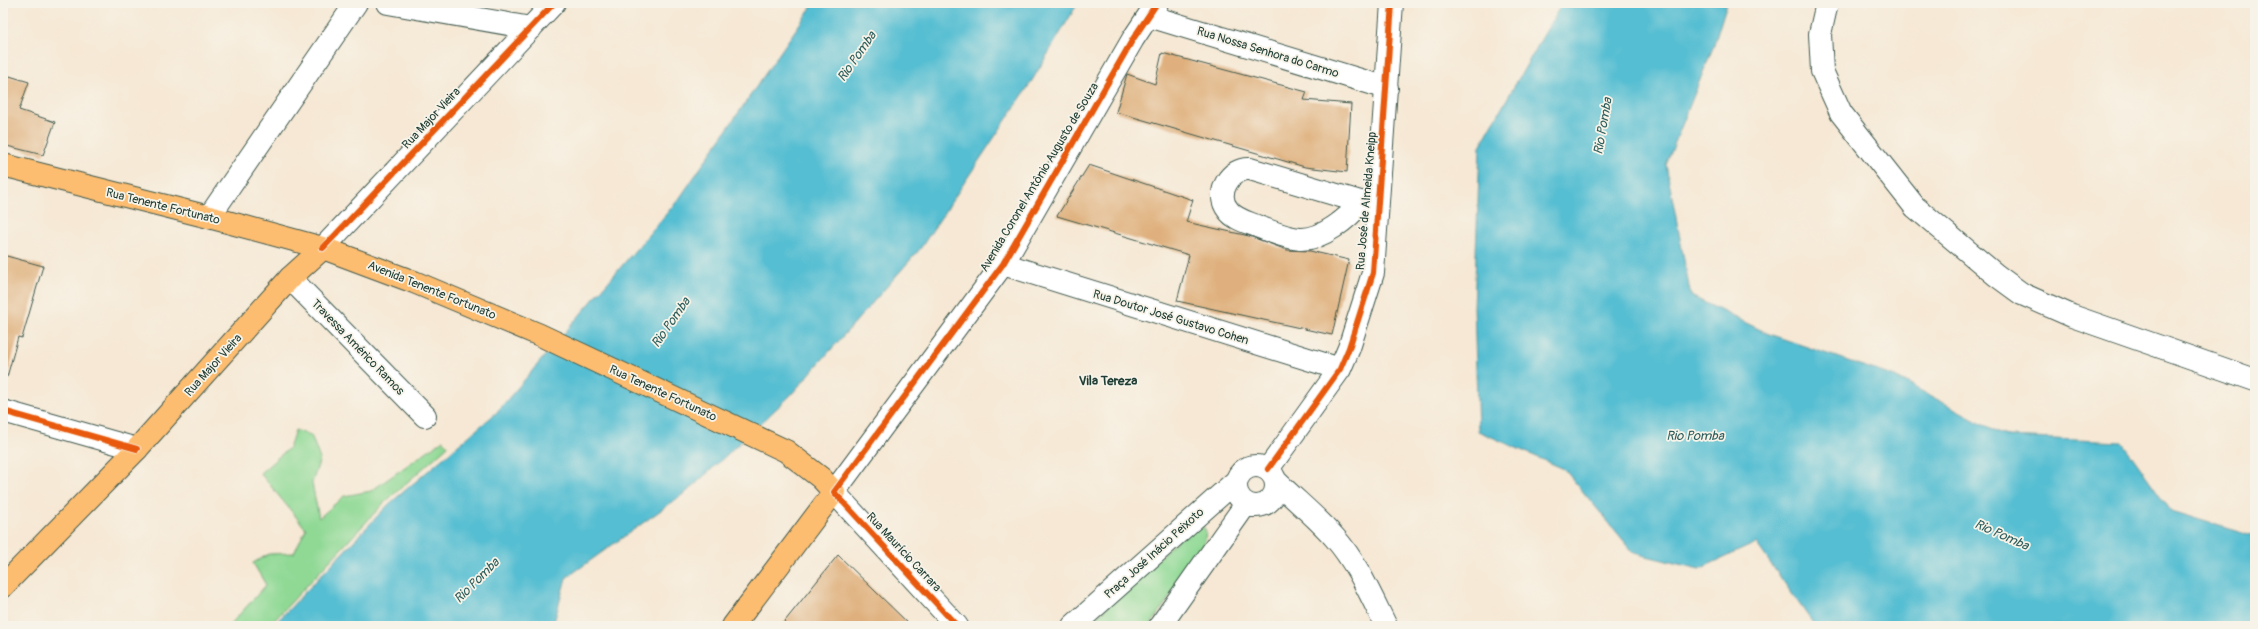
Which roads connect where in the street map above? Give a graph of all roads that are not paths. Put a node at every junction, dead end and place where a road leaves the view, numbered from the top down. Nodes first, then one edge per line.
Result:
1 (356, 3) edge
2 (388, 3) edge
3 (554, 3) edge
4 (1392, 3) edge
5 (1827, 3) edge
6 (1153, 10) edge
7 (531, 28) junction
8 (1387, 88) junction
9 (3, 165) edge
10 (1370, 204) junction
11 (209, 217) junction
12 (323, 248) junction
13 (1003, 264) junction
14 (290, 278) junction
15 (540, 335) joint
16 (1340, 369) junction
17 (2255, 380) edge
18 (3, 411) edge
19 (425, 416) dead end
20 (137, 449) junction
21 (786, 451) joint
22 (1271, 475) junction
23 (1236, 481) junction
24 (834, 492) junction
25 (1255, 504) junction
26 (1304, 508) junction
27 (3, 586) edge
28 (733, 626) edge
29 (957, 626) edge
30 (1073, 626) edge
31 (1160, 626) edge
32 (1386, 626) edge

1 - 11 street
2 - 7 street
3 - 7 street, Rua Major Vieira
4 - 8 street, Rua José de Almeida Kneipp
5 - 17 street
6 - 8 street, Rua Nossa Senhora do Carmo
6 - 13 street, Avenida Coronel Antônio Augusto de Souza
7 - 12 street, Rua Major Vieira
8 - 10 street, Rua José de Almeida Kneipp
9 - 11 main road, Rua Tenente Fortunato
10 - 10 street
10 - 16 street, Rua José de Almeida Kneipp
11 - 12 main road, Rua Tenente Fortunato
12 - 14 main road, Rua Major Vieira
12 - 15 main road, Avenida Tenente Fortunato
13 - 16 street, Rua Doutor José Gustavo Cohen
13 - 24 street, Avenida Coronel Antônio Augusto de Souza
14 - 19 street, Travessa Américo Ramos
14 - 20 main road, Rua Major Vieira
15 - 21 main road, Rua Tenente Fortunato
16 - 22 street, Rua José de Almeida Kneipp
18 - 20 street
20 - 27 main road, Rua Major Vieira
21 - 24 main road, Rua Maurício Carrara
22 - 23 street
22 - 25 street
22 - 26 street
23 - 25 street
23 - 30 street, Praça José Inácio Peixoto
24 - 28 main road, Avenida Coronel Antônio Augusto de Souza
24 - 29 street, Rua Maurício Carrara
25 - 26 street
25 - 31 street
26 - 32 street

